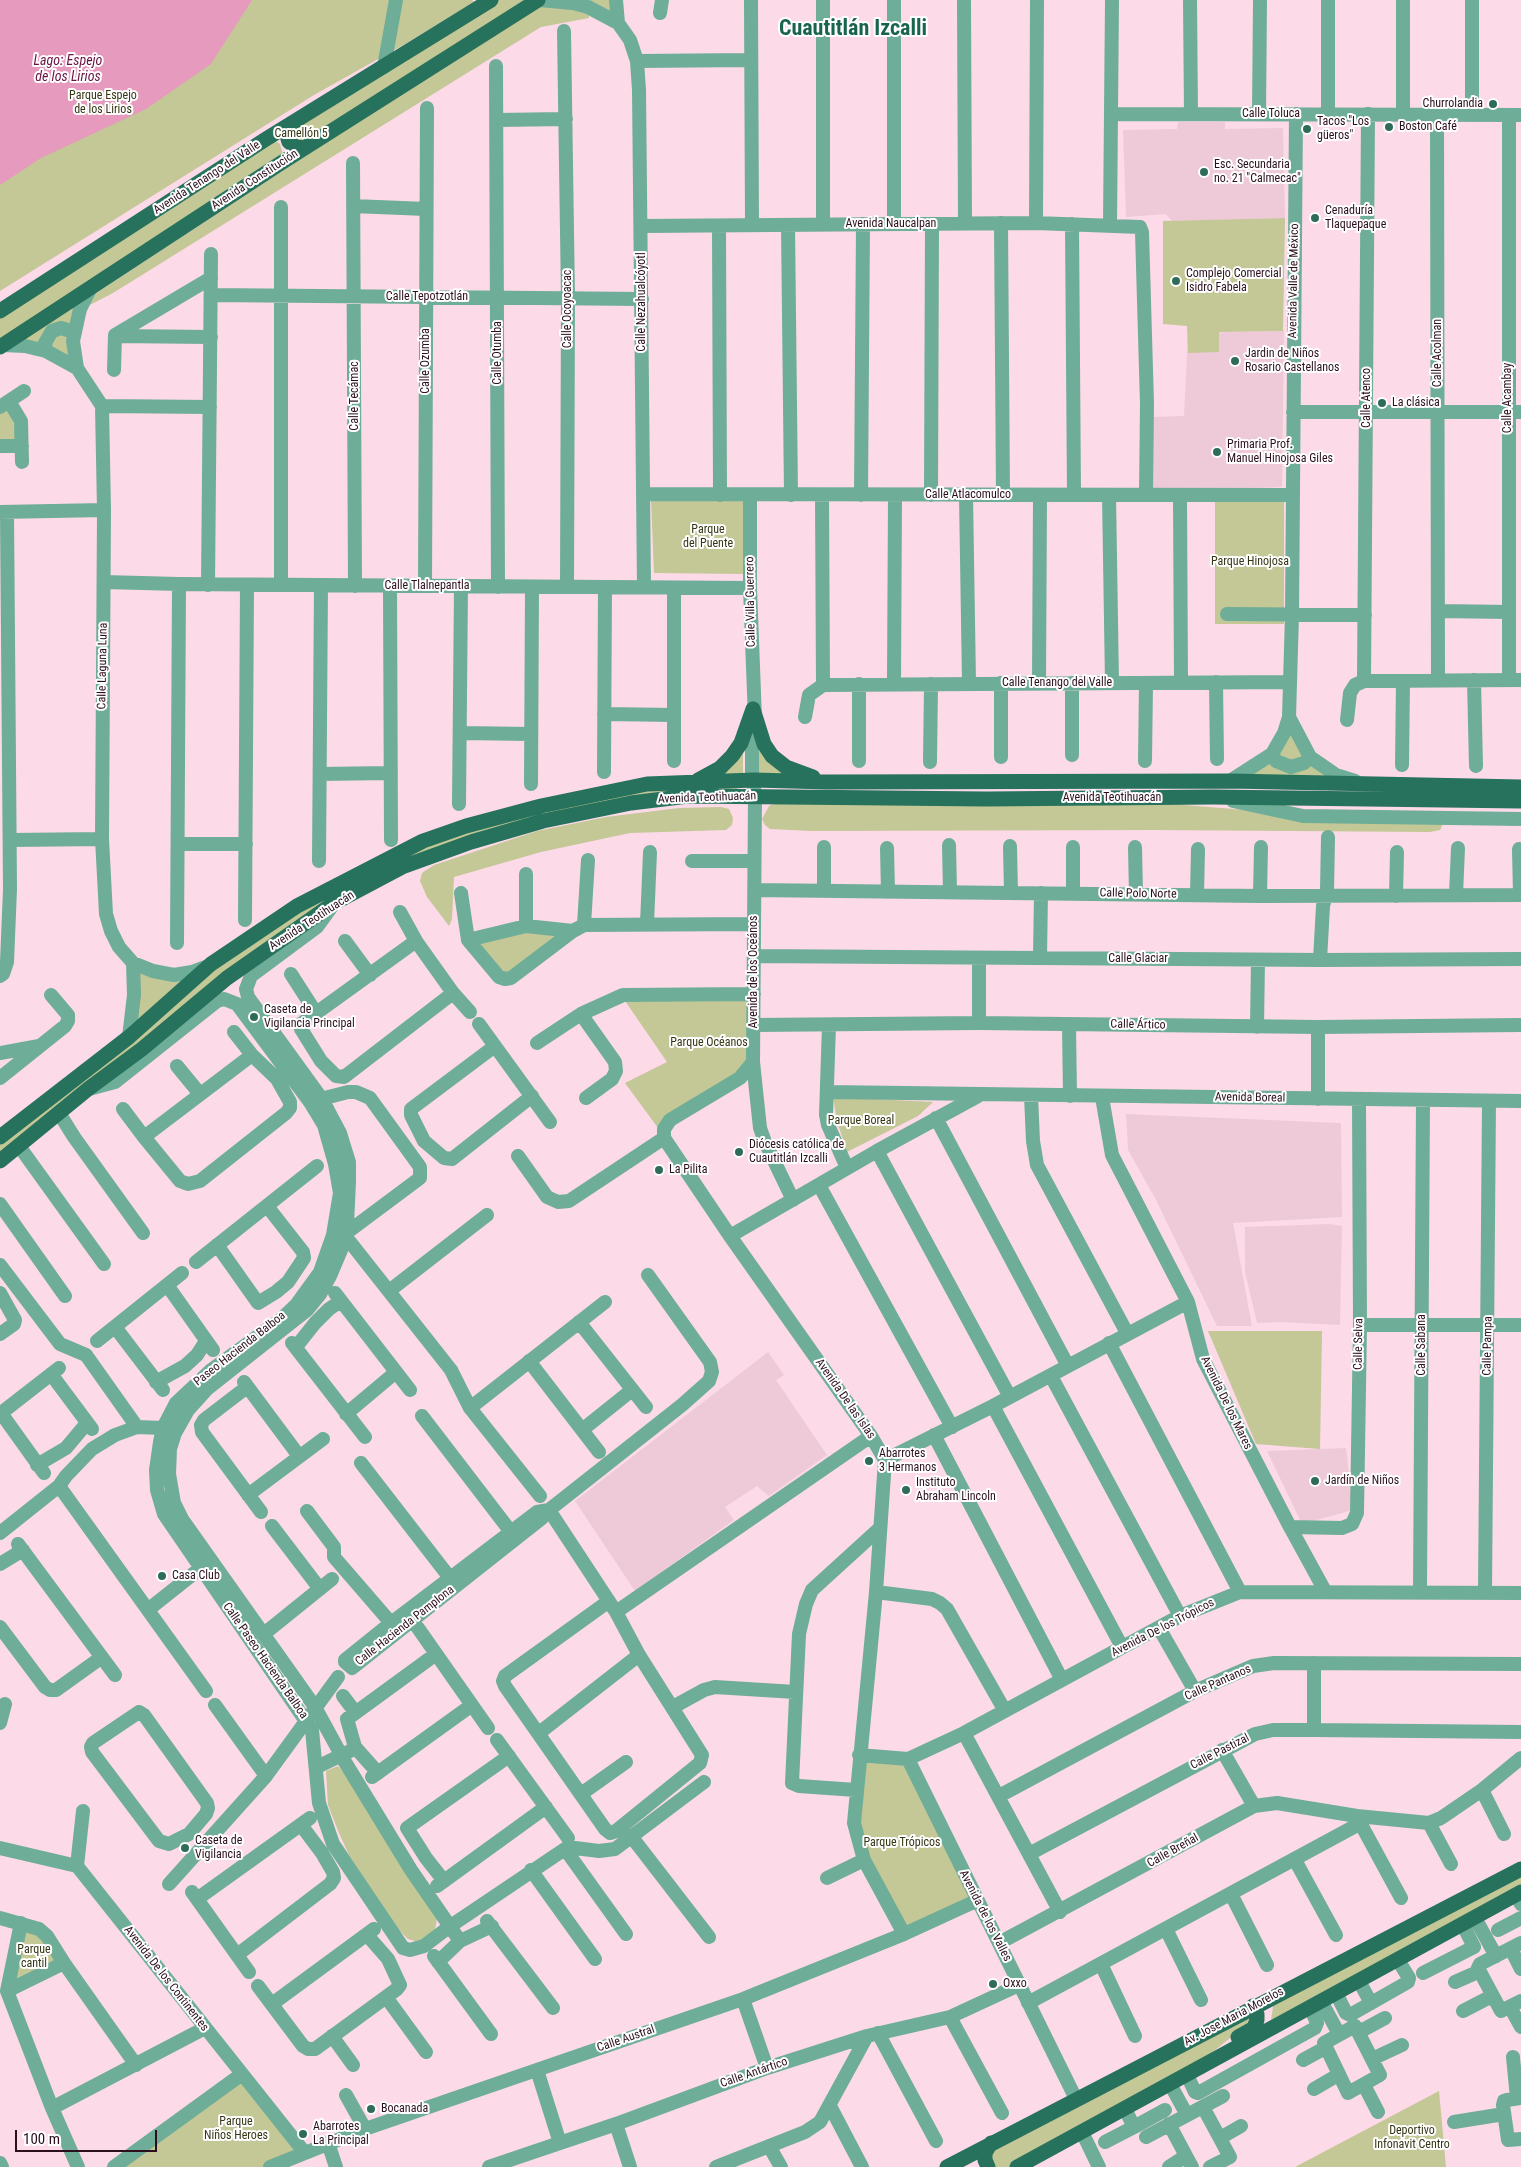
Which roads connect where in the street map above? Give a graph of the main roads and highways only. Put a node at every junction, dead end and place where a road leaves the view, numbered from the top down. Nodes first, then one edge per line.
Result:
1 (491, 0) edge
2 (539, 0) edge
3 (289, 125) junction
4 (266, 139) junction
5 (304, 148) junction
6 (281, 162) junction
7 (0, 311) edge
8 (1, 346) edge
9 (697, 781) junction
10 (829, 782) junction
11 (1521, 787) edge
12 (1521, 801) edge
13 (0, 1137) edge
14 (0, 1161) edge
15 (1521, 1868) edge
16 (1519, 1897) edge
17 (1253, 2006) junction
18 (1205, 2065) junction
19 (991, 2144) junction
20 (947, 2167) edge
21 (988, 2167) edge
22 (1017, 2167) edge

1 - 3 main road, Avenida Tenango del Valle
2 - 5 main road, Avenida Constitución
3 - 4 main road, Avenida Tenango del Valle
3 - 5 main road
4 - 6 main road
4 - 7 main road, Avenida Tenango del Valle
5 - 6 main road, Avenida Constitución
6 - 8 main road, Avenida Constitución
9 - 10 main road, Avenida Teotihuacán
9 - 10 main road
9 - 13 main road, Avenida Teotihuacán
10 - 11 main road, Avenida Teotihuacán
12 - 14 main road, Avenida Teotihuacán
15 - 17 main road, Av. Jose Maria Morelos
16 - 18 main road
17 - 18 main road
17 - 19 main road, Av. Jose Maria Morelos
18 - 22 main road
19 - 20 main road, Av. Jose Maria Morelos
19 - 21 main road

